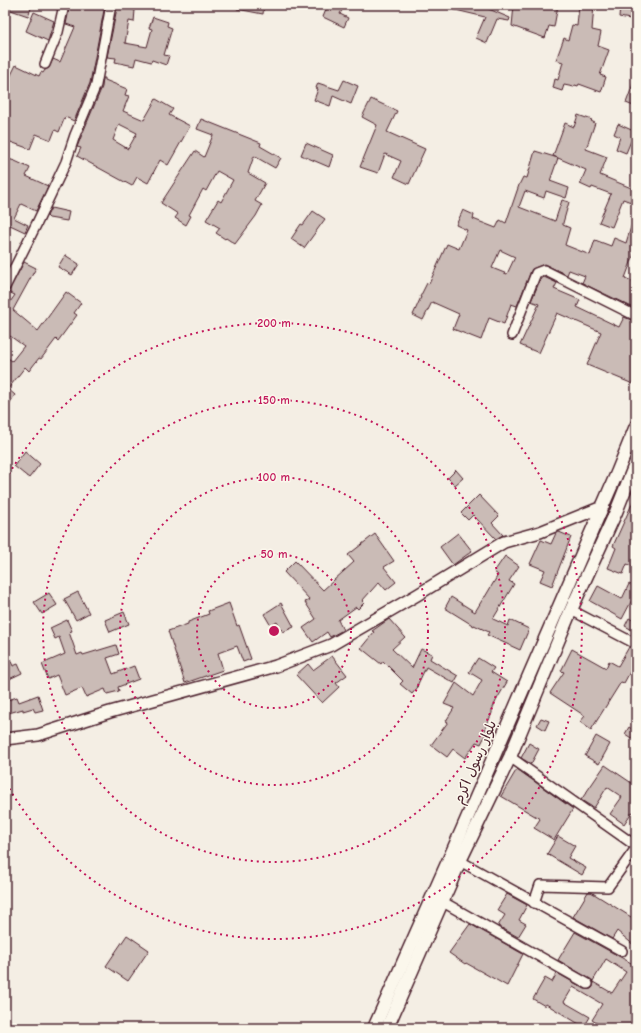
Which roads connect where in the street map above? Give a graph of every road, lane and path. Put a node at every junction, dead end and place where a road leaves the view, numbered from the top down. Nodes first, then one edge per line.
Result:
1 (64, 5) edge
2 (111, 5) edge
3 (45, 64) dead end
4 (5, 287) edge
5 (636, 316) edge
6 (512, 335) dead end
7 (636, 426) edge
8 (636, 462) edge
9 (632, 480) edge
10 (602, 507) junction
11 (616, 512) junction
12 (571, 610) junction
13 (636, 644) edge
14 (5, 739) edge
15 (510, 757) junction
16 (636, 847) edge
17 (460, 861) junction
18 (443, 902) junction
19 (534, 903) junction
20 (622, 951) dead end
21 (588, 984) dead end
22 (374, 1028) edge
23 (387, 1028) edge

1 - 3 street
2 - 4 street
5 - 6 street
7 - 10 main road, بلوار رسول اکرم
8 - 9 main road, بلوار رسول اکرم
9 - 11 main road, بلوار رسول اکرم
10 - 11 main road
10 - 14 street
10 - 22 main road, بلوار رسول اکرم
11 - 12 main road, بلوار رسول اکرم
12 - 13 street
12 - 15 main road, بلوار رسول اکرم
15 - 16 street
15 - 17 main road, بلوار رسول اکرم
16 - 19 street
17 - 18 main road, بلوار رسول اکرم
17 - 19 street
18 - 21 street
18 - 23 main road, بلوار رسول اکرم
19 - 20 street

